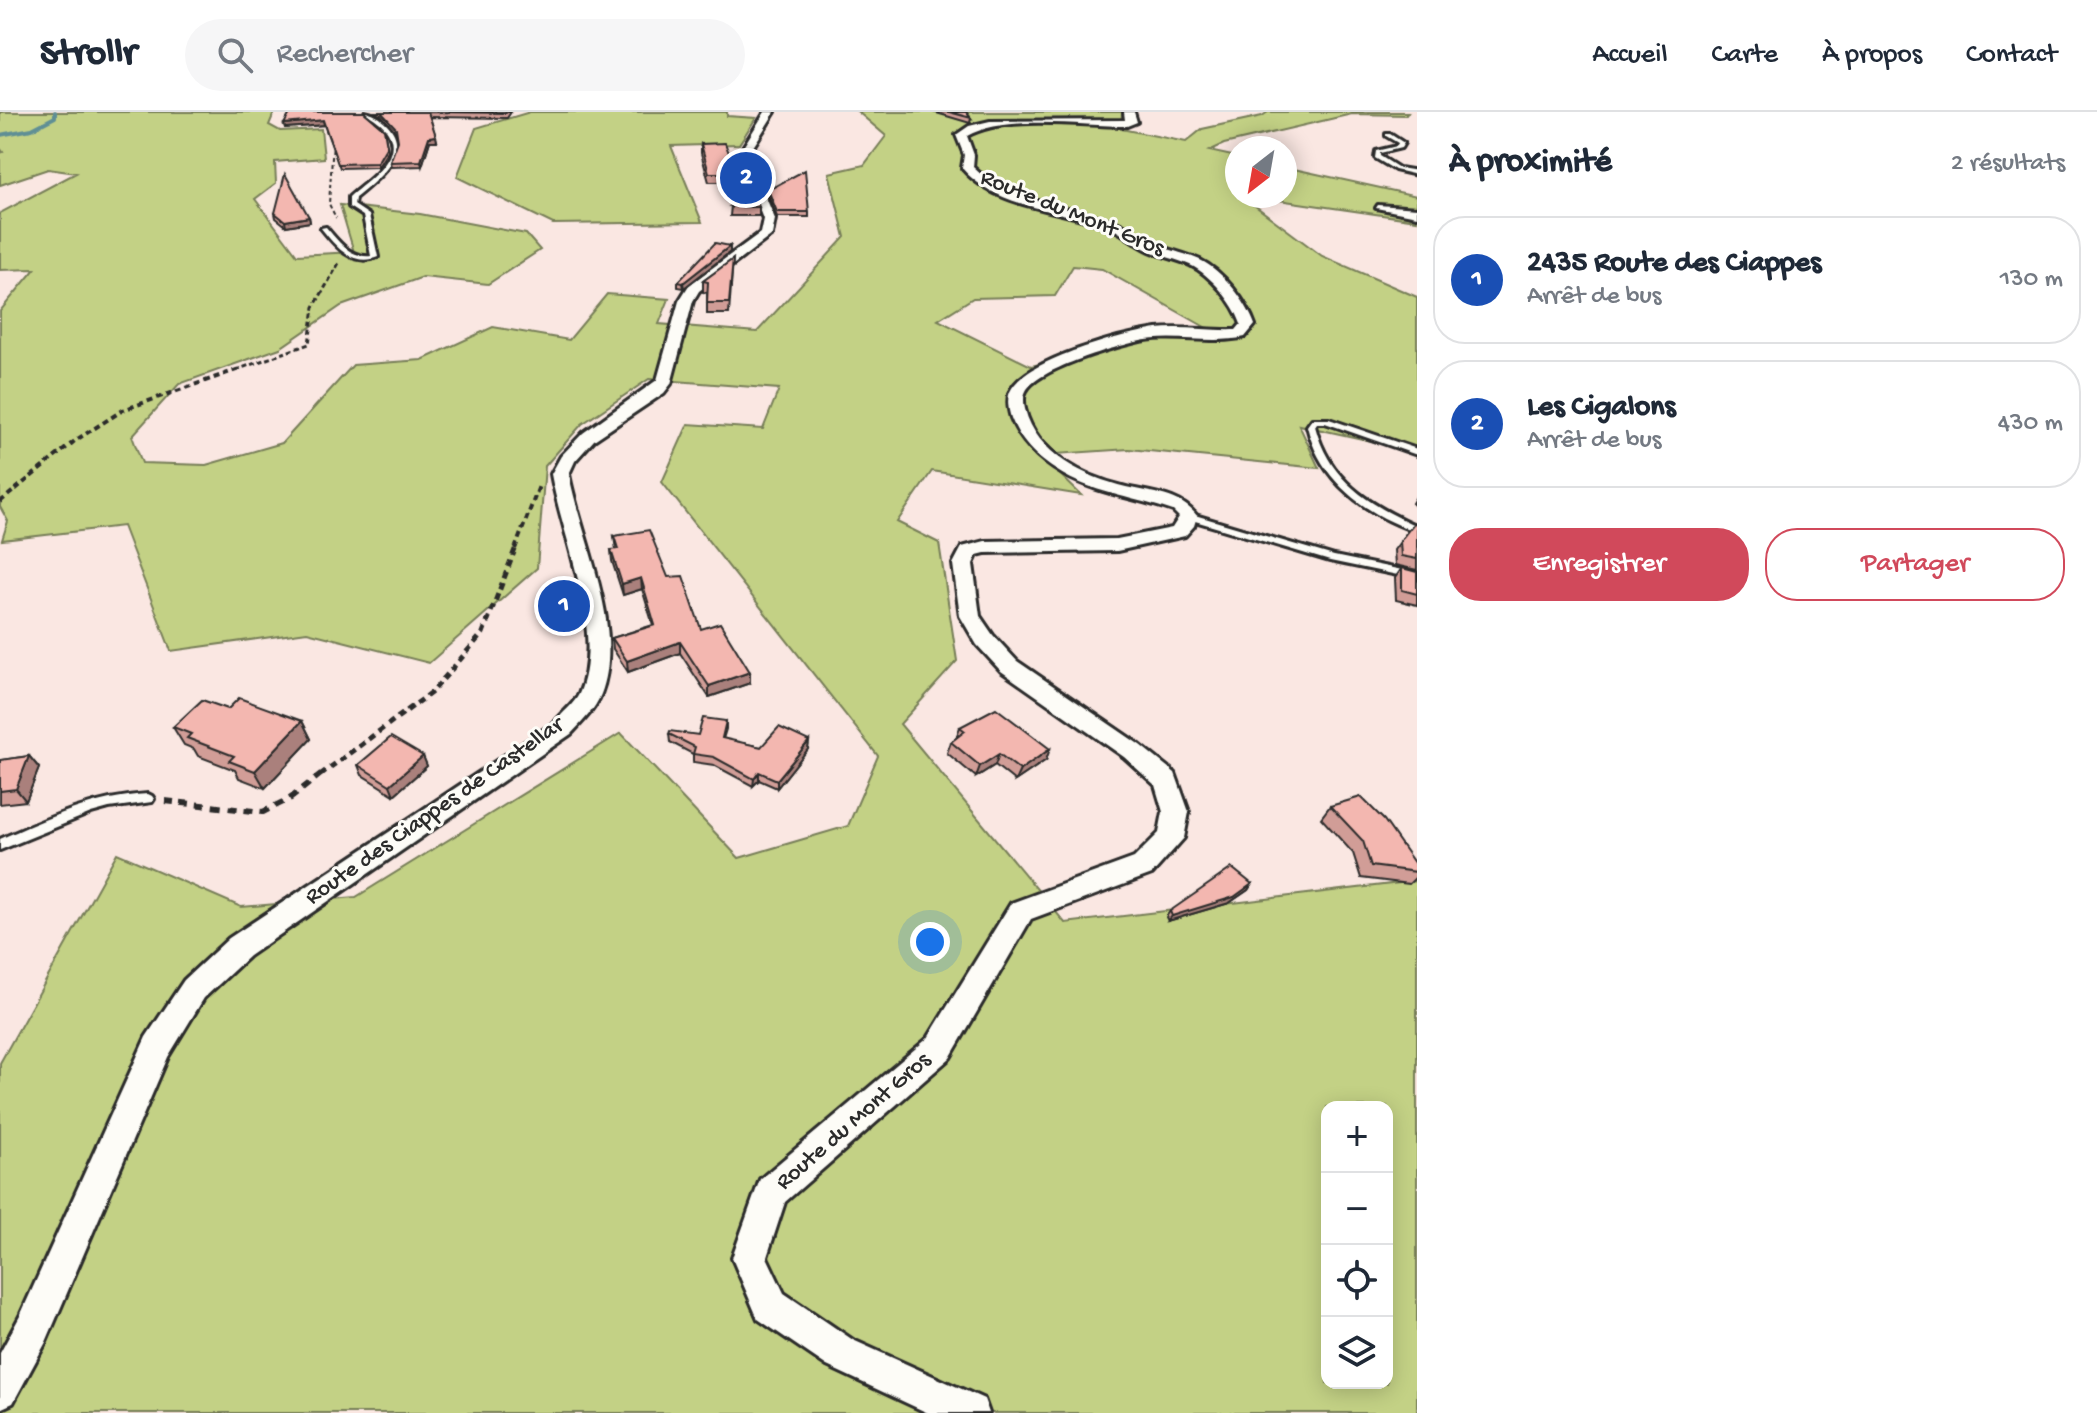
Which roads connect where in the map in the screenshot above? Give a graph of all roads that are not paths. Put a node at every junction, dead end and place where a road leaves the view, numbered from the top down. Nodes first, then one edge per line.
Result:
1 (367, 112) edge
2 (770, 112) edge
3 (1129, 112) edge
4 (1388, 135) dead end
5 (1417, 173) edge
6 (1417, 212) edge
7 (324, 228) dead end
8 (1417, 452) edge
9 (1188, 516) junction
10 (1417, 529) edge
11 (1417, 576) edge
12 (148, 799) road end
13 (0, 845) edge
14 (0, 1390) edge
15 (970, 1413) edge

1 - 7 lane
2 - 14 street, Route des Ciappes de Castellar
3 - 9 street, Route du Mont Gros
4 - 5 lane
6 - 6 lane
8 - 10 lane
9 - 11 lane
9 - 15 street, Route du Mont Gros
12 - 13 lane

